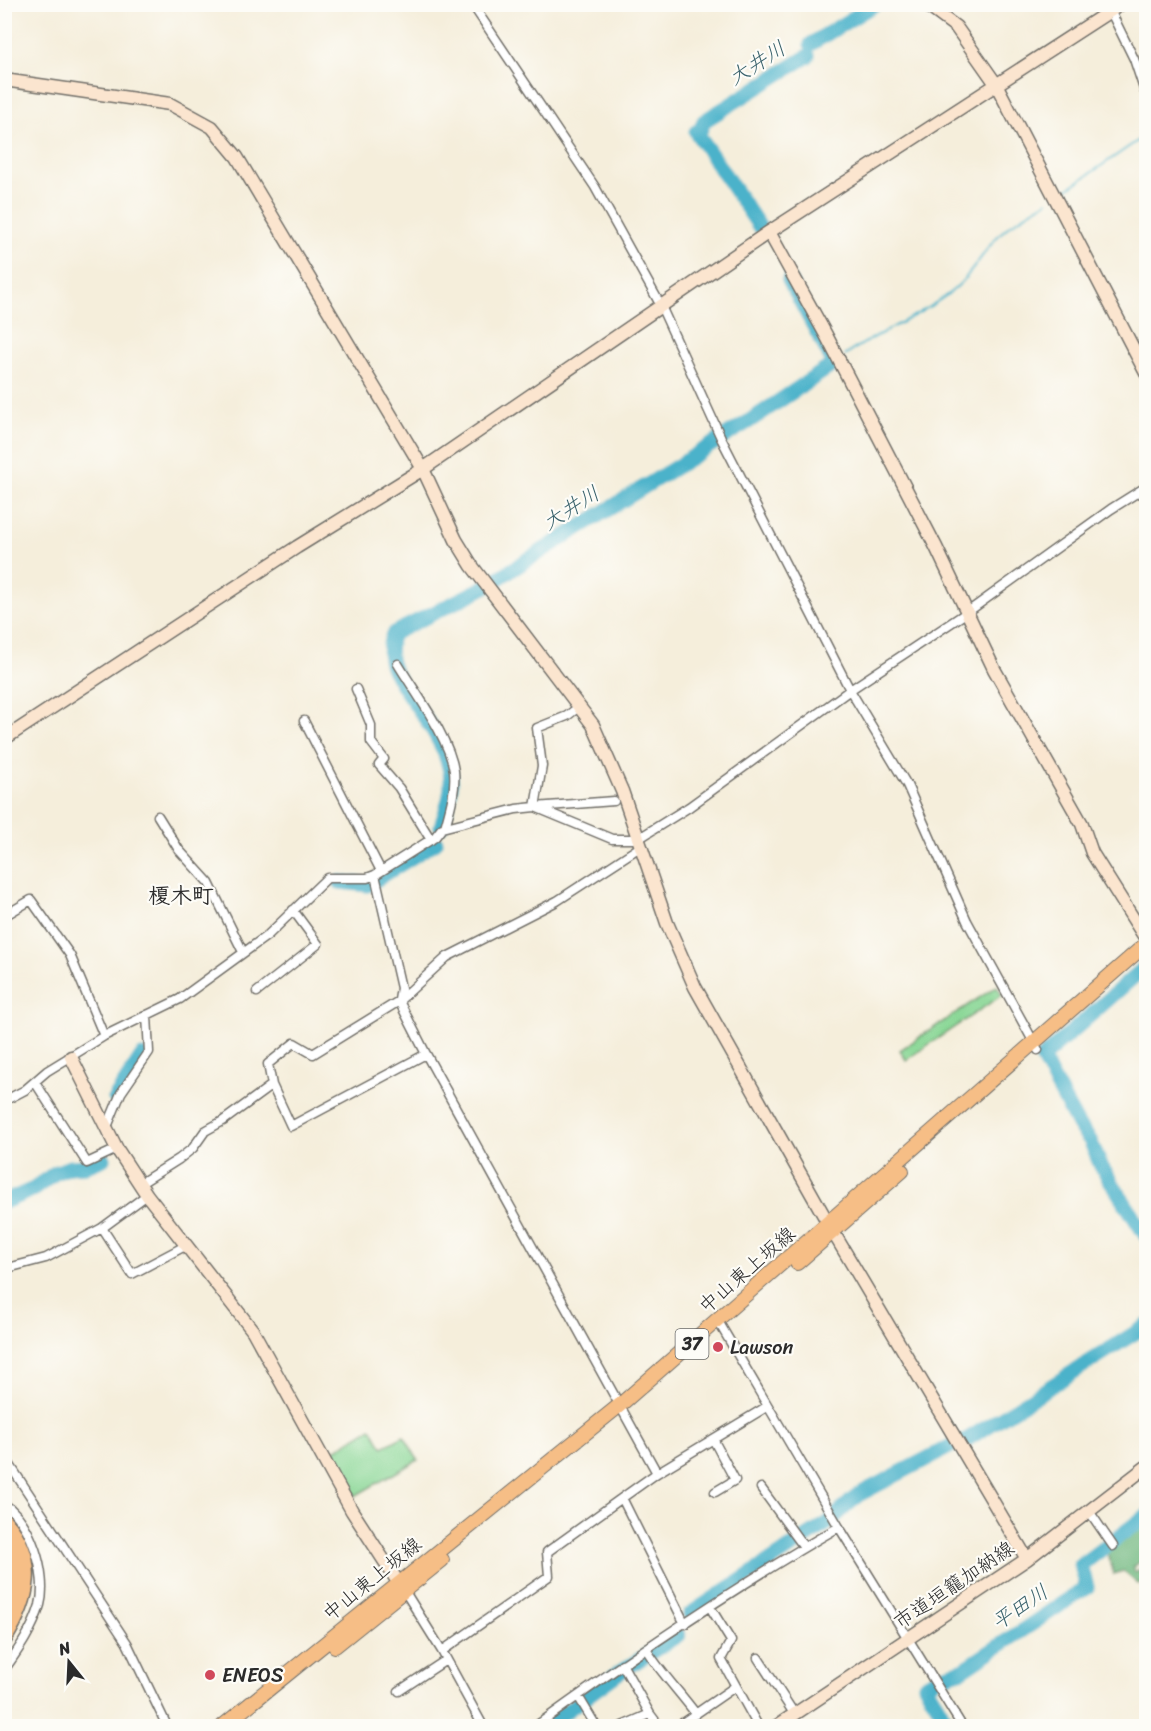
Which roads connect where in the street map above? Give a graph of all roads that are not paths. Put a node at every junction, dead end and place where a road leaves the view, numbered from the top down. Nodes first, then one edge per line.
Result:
1 (472, 4) edge
2 (925, 4) edge
3 (1113, 7) edge
4 (5, 81) edge
5 (996, 84) junction
6 (1146, 95) edge
7 (768, 232) junction
8 (660, 304) junction
9 (1146, 373) edge
10 (423, 469) junction
11 (1146, 487) edge
12 (969, 611) junction
13 (398, 664) dead end
14 (356, 689) dead end
15 (850, 690) junction
16 (580, 706) junction
17 (304, 721) dead end
18 (4, 740) edge
19 (614, 801) dead end
20 (535, 807) junction
21 (158, 816) dead end
22 (445, 826) junction
23 (431, 840) junction
24 (639, 843) junction
25 (377, 877) junction
26 (294, 910) junction
27 (4, 916) edge
28 (1146, 942) edge
29 (243, 952) junction
30 (1146, 955) edge
31 (257, 992) dead end
32 (399, 1001) junction
33 (147, 1015) junction
34 (104, 1036) junction
35 (1036, 1047) junction
36 (426, 1054) junction
37 (71, 1057) junction
38 (35, 1082) junction
39 (272, 1085) junction
40 (4, 1101) edge
41 (108, 1127) junction
42 (117, 1149) junction
43 (144, 1189) junction
44 (102, 1228) junction
45 (831, 1228) junction
46 (187, 1245) junction
47 (4, 1269) edge
48 (721, 1325) junction
49 (768, 1406) junction
50 (621, 1409) junction
51 (713, 1438) junction
52 (4, 1456) edge
53 (1146, 1467) edge
54 (657, 1473) junction
55 (761, 1488) dead end
56 (715, 1492) dead end
57 (622, 1498) junction
58 (4, 1504) edge
59 (1089, 1511) junction
60 (4, 1521) edge
61 (835, 1521) junction
62 (4, 1539) edge
63 (802, 1543) junction
64 (1113, 1546) dead end
65 (1027, 1559) junction
66 (401, 1586) junction
67 (710, 1607) junction
68 (4, 1610) edge
69 (685, 1624) junction
70 (4, 1639) edge
71 (909, 1639) junction
72 (646, 1648) junction
73 (444, 1656) junction
74 (758, 1658) dead end
75 (622, 1664) junction
76 (4, 1670) edge
77 (736, 1686) junction
78 (399, 1691) dead end
79 (578, 1696) junction
80 (650, 1714) junction
81 (696, 1714) junction
82 (795, 1714) junction
83 (166, 1726) edge
84 (223, 1726) edge
85 (236, 1726) edge
86 (483, 1726) edge
87 (536, 1726) edge
88 (596, 1726) edge
89 (622, 1726) edge
90 (659, 1726) edge
91 (678, 1726) edge
92 (758, 1726) edge
93 (777, 1726) edge
94 (962, 1726) edge

1 - 8 street
2 - 5 street
3 - 5 street
3 - 6 street
4 - 10 street
5 - 7 street
5 - 9 street
7 - 8 street
7 - 12 street
8 - 10 street
8 - 15 street
10 - 16 street
10 - 18 street
11 - 12 street
12 - 15 street
12 - 28 street
13 - 22 street
14 - 23 street
15 - 24 street
15 - 35 street
16 - 20 street
16 - 24 street
17 - 25 street
19 - 20 street
20 - 22 street
20 - 24 street
21 - 29 street
22 - 23 street
23 - 25 street
24 - 32 street
24 - 45 street
25 - 26 street
25 - 32 street
26 - 29 street
26 - 31 street
27 - 34 street
28 - 35 main road, 中山東上坂線 / 37
29 - 33 street
30 - 35 main road, 中山東上坂線 / 37
32 - 36 street
32 - 39 street
33 - 34 street
33 - 41 street
34 - 37 street
35 - 45 main road, 中山東上坂線 / 37
36 - 39 street
36 - 50 street
37 - 38 street
37 - 41 street
38 - 40 street
38 - 42 street
39 - 43 street
41 - 42 street
42 - 43 street
43 - 44 street
43 - 46 street
44 - 46 street
44 - 47 street
45 - 48 main road, 中山東上坂線 / 37
45 - 65 street
46 - 66 street
48 - 49 street
48 - 50 main road, 中山東上坂線 / 37
49 - 51 street
49 - 61 street
50 - 54 street
50 - 66 main road, 中山東上坂線 / 37
51 - 54 street
51 - 56 street
52 - 83 street
53 - 59 street, 市道垣籠加納線
54 - 57 street
55 - 63 street
57 - 69 street
57 - 73 street
58 - 76 street
59 - 64 street
59 - 65 street, 市道垣籠加納線
60 - 70 highway
61 - 63 street
61 - 71 street
62 - 68 highway
63 - 67 street
65 - 71 street, 市道垣籠加納線
66 - 73 street
66 - 84 main road, 中山東上坂線 / 37
66 - 85 main road, 中山東上坂線 / 37
67 - 69 street
67 - 77 street
69 - 72 street
71 - 82 street, 市道垣籠加納線
71 - 94 street
72 - 75 street
72 - 81 street
73 - 78 street
73 - 86 street
74 - 82 street
75 - 79 street
75 - 80 street
77 - 81 street
77 - 92 street
79 - 87 street
79 - 88 street
80 - 89 street
80 - 90 street
81 - 91 street
82 - 93 street, 市道垣籠加納線

